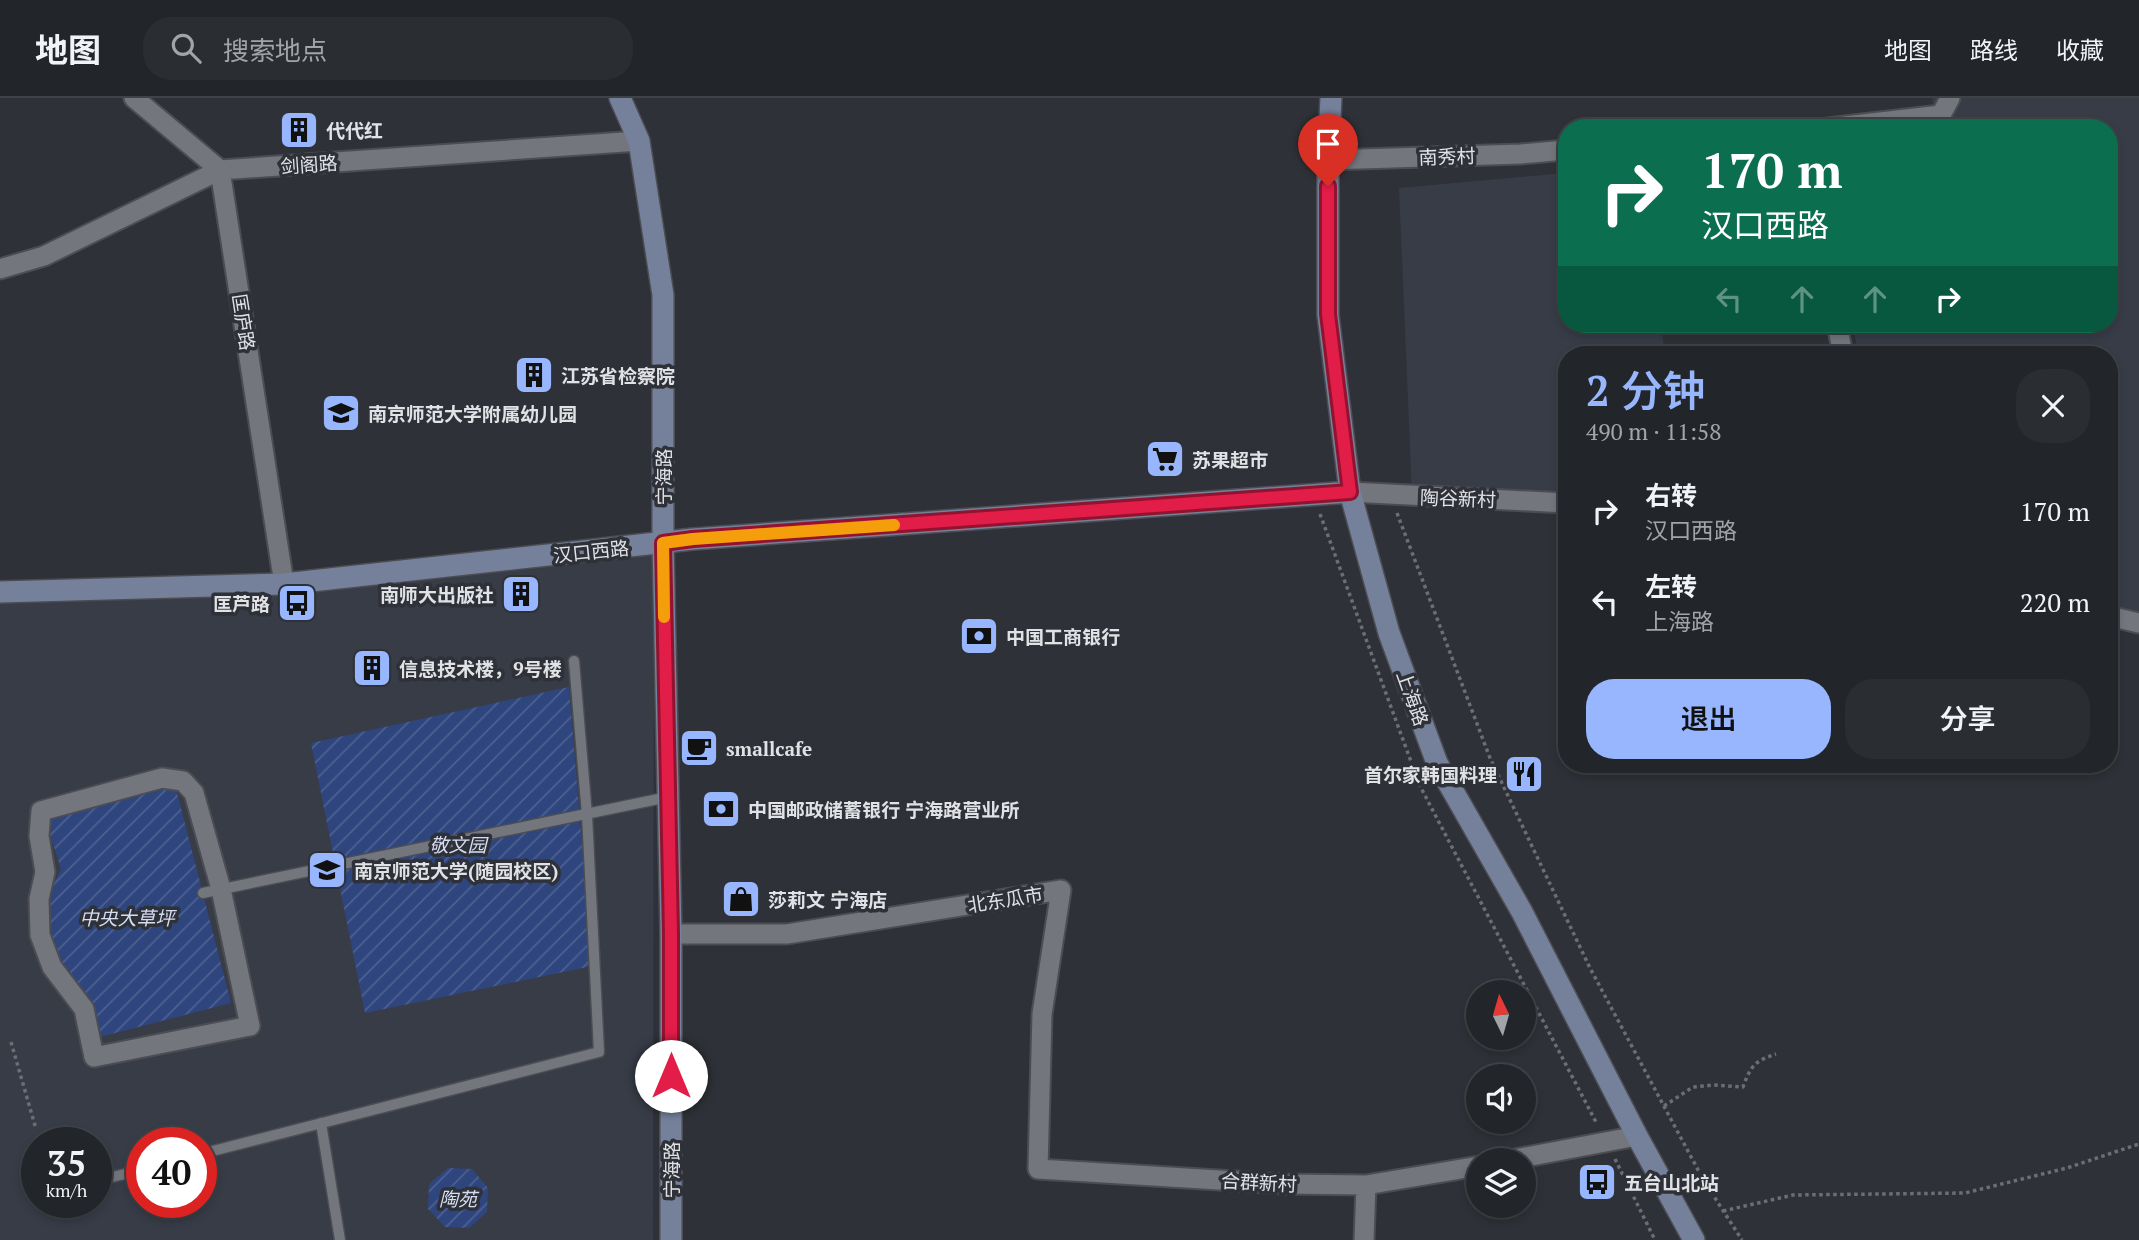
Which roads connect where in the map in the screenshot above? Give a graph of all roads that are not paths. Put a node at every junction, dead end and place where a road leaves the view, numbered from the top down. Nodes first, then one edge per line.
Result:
1 (134, 98) edge
2 (620, 98) edge
3 (1331, 98) edge
4 (1950, 98) edge
5 (1906, 119) edge
6 (639, 141) junction
7 (1558, 151) edge
8 (1328, 160) junction
9 (220, 170) junction
10 (0, 270) edge
11 (1350, 492) junction
12 (1558, 503) edge
13 (663, 543) junction
14 (284, 584) junction
15 (0, 592) edge
16 (2118, 618) edge
17 (2139, 623) edge
18 (574, 661) dead end
19 (668, 797) junction
20 (587, 815) junction
21 (212, 891) junction
22 (671, 934) junction
23 (321, 1123) junction
24 (1637, 1136) junction
25 (217, 1150) edge
26 (1536, 1155) edge
27 (1466, 1168) edge
28 (1038, 1169) joint
29 (126, 1174) edge
30 (112, 1177) dead end
31 (1366, 1185) junction
32 (340, 1240) edge
33 (671, 1240) edge
34 (1364, 1240) edge
35 (1694, 1240) edge

1 - 9 street
2 - 6 street, 宁海路
3 - 8 street, 上海路
4 - 5 street
6 - 9 street, 剑阁路
6 - 13 street, 宁海路
7 - 8 street, 南秀村
8 - 11 street, 上海路
9 - 10 street, 剑阁路
9 - 14 street, 匡庐路
11 - 12 street, 陶谷新村
11 - 13 street, 汉口西路
11 - 24 street, 上海路
13 - 14 street, 汉口西路
13 - 19 street, 宁海路
14 - 15 street, 汉口西路
16 - 17 street
18 - 20 lane
19 - 20 lane
19 - 22 street, 宁海路
20 - 21 lane
20 - 23 lane
21 - 21 street
22 - 28 street, 北东瓜市
22 - 33 street, 宁海路
23 - 25 lane
23 - 32 lane
24 - 26 street
24 - 35 street, 上海路
27 - 31 street, 合群新村
28 - 31 street, 合群新村
29 - 30 lane
31 - 34 street

